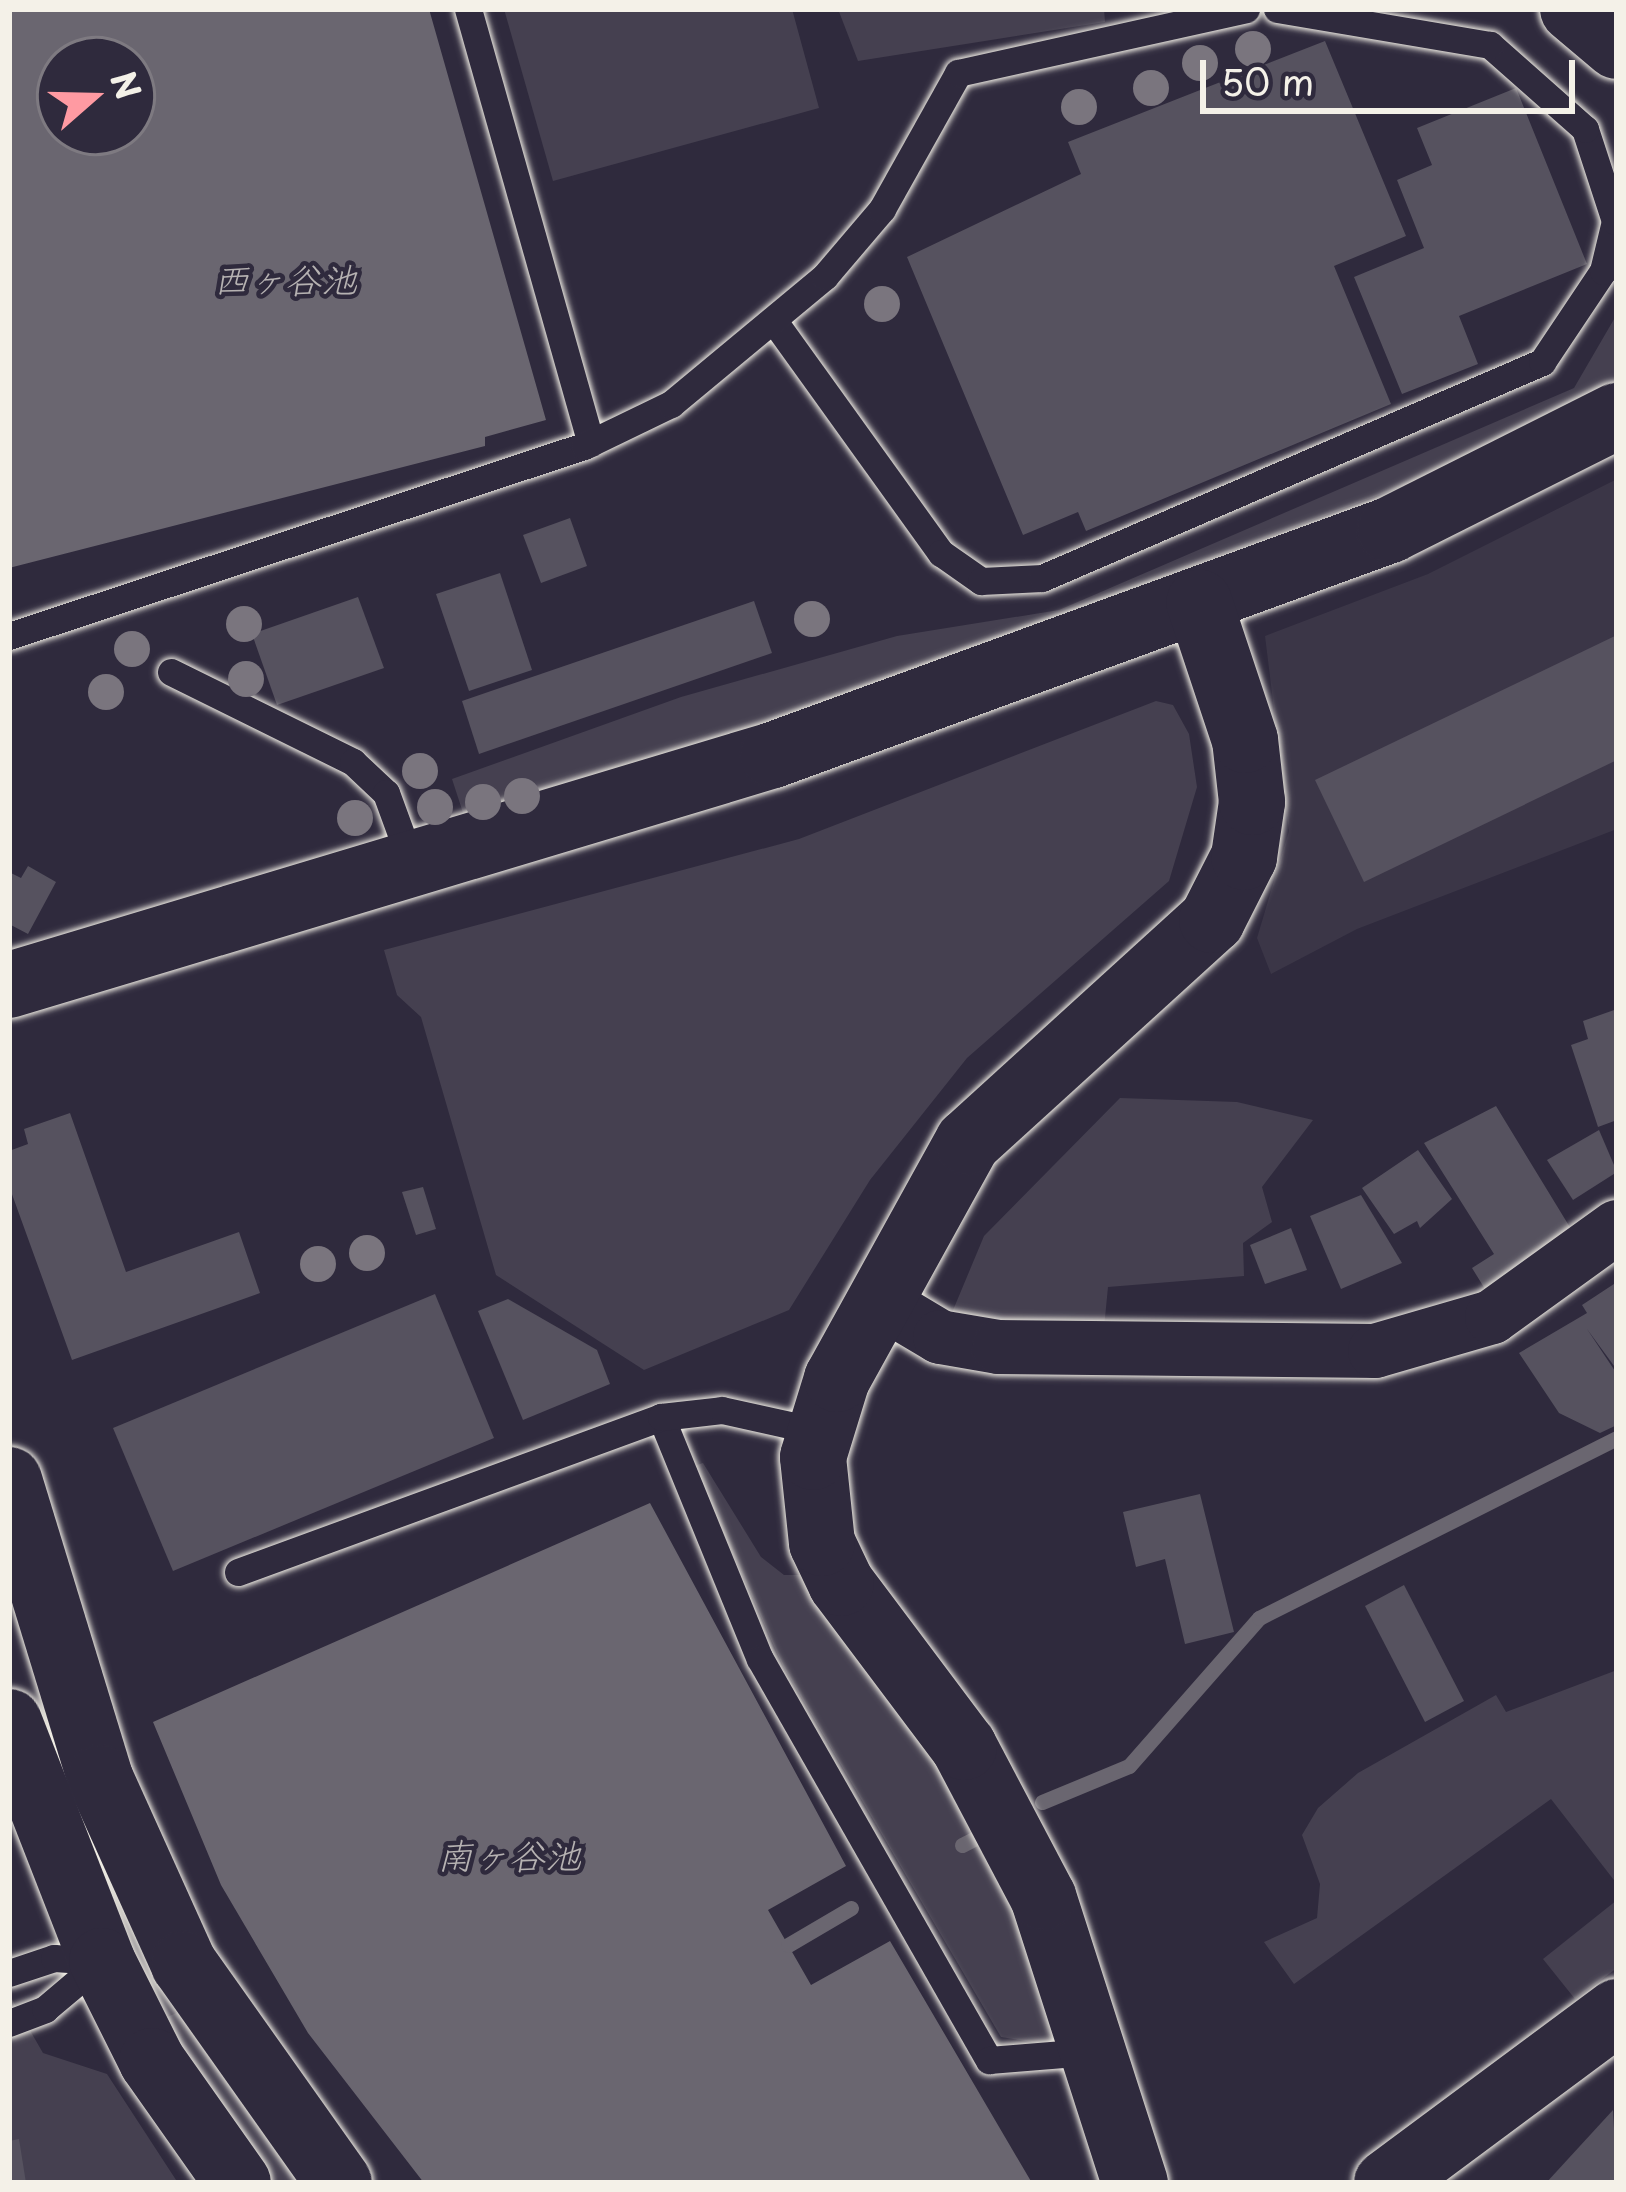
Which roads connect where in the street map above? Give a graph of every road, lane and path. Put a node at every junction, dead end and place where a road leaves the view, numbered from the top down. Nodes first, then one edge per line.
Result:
1 (468, 9) edge
2 (1246, 9) edge
3 (1277, 9) edge
4 (1573, 9) edge
5 (1617, 46) edge
6 (774, 321) junction
7 (1617, 416) edge
8 (591, 443) junction
9 (1199, 602) junction
10 (9, 636) edge
11 (172, 672) dead end
12 (413, 868) junction
13 (9, 986) edge
14 (1617, 1227) edge
15 (878, 1300) junction
16 (661, 1417) junction
17 (821, 1432) junction
18 (9, 1480) edge
19 (238, 1572) dead end
20 (9, 1722) edge
21 (167, 1927) junction
22 (102, 1961) junction
23 (9, 1973) edge
24 (1617, 2012) edge
25 (9, 2023) edge
26 (1088, 2052) junction
27 (238, 2183) edge
28 (339, 2183) edge
29 (1135, 2183) edge
30 (1387, 2183) edge

1 - 8 lane
2 - 6 lane
3 - 6 lane
4 - 5 street
6 - 8 lane
7 - 9 street
8 - 10 lane
9 - 12 street
9 - 15 street
11 - 12 lane
12 - 13 street
14 - 15 street
15 - 17 street
16 - 17 lane
16 - 19 lane
16 - 26 lane
17 - 26 street
18 - 21 street
20 - 22 street
21 - 22 street
21 - 28 street
22 - 23 lane
22 - 25 lane
22 - 27 street
24 - 30 street
26 - 29 street

